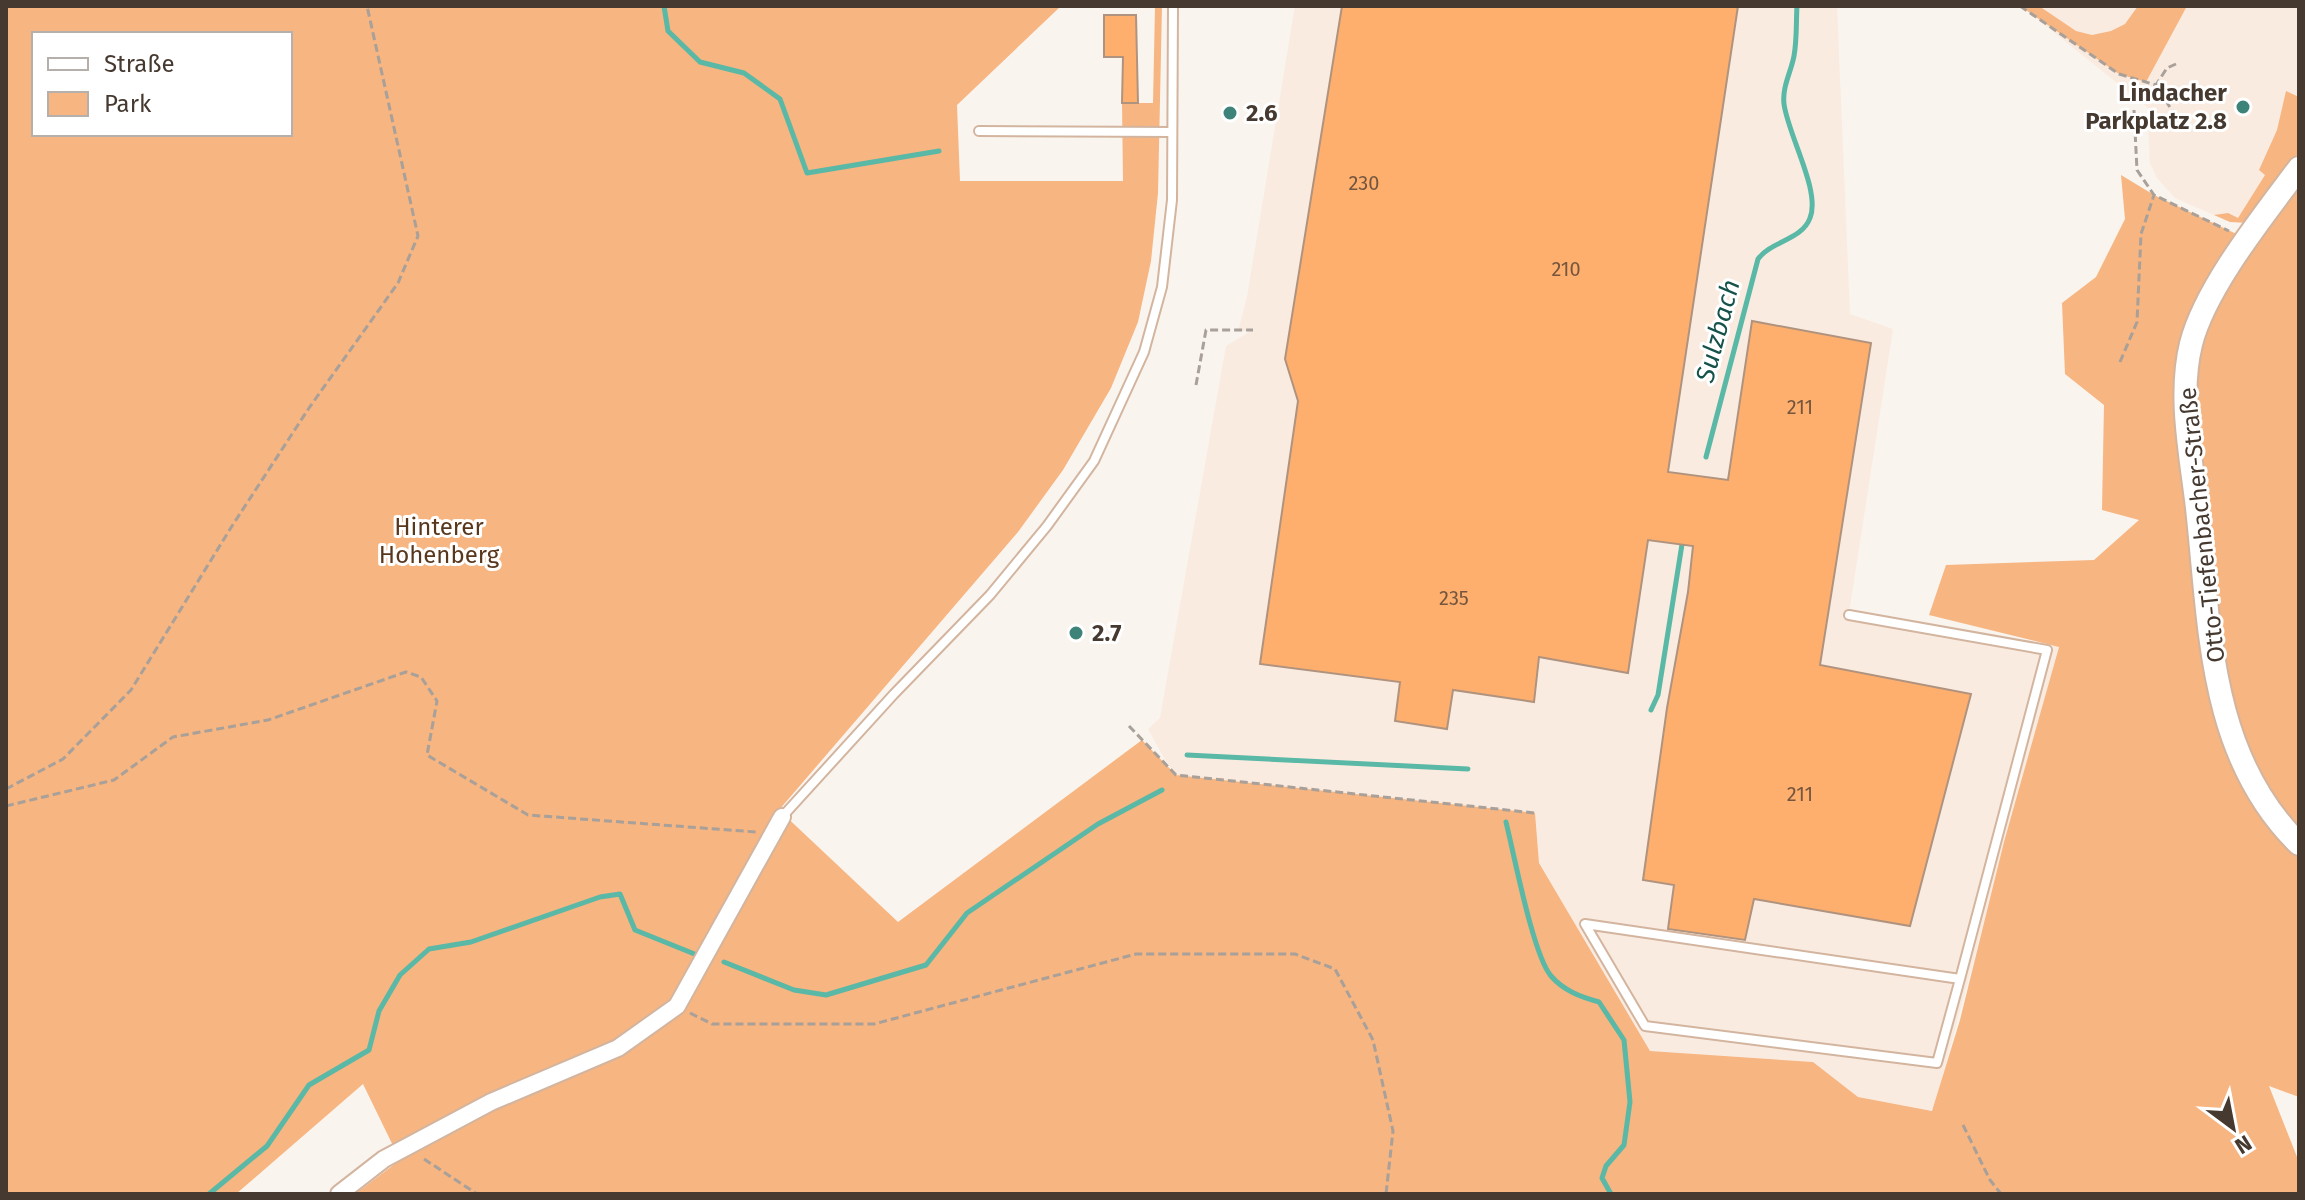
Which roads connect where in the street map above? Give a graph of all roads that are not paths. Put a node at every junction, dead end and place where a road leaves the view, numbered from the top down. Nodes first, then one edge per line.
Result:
1 (1173, 6) edge
2 (979, 131) dead end
3 (1172, 132) junction
4 (2299, 168) edge
5 (1849, 615) dead end
6 (782, 817) joint
7 (2299, 844) edge
8 (1960, 979) junction
9 (339, 1194) edge

1 - 3 lane
2 - 3 lane
3 - 6 lane
4 - 7 street, Otto-Tiefenbacher-Straße
5 - 8 lane
6 - 9 street
8 - 8 lane

